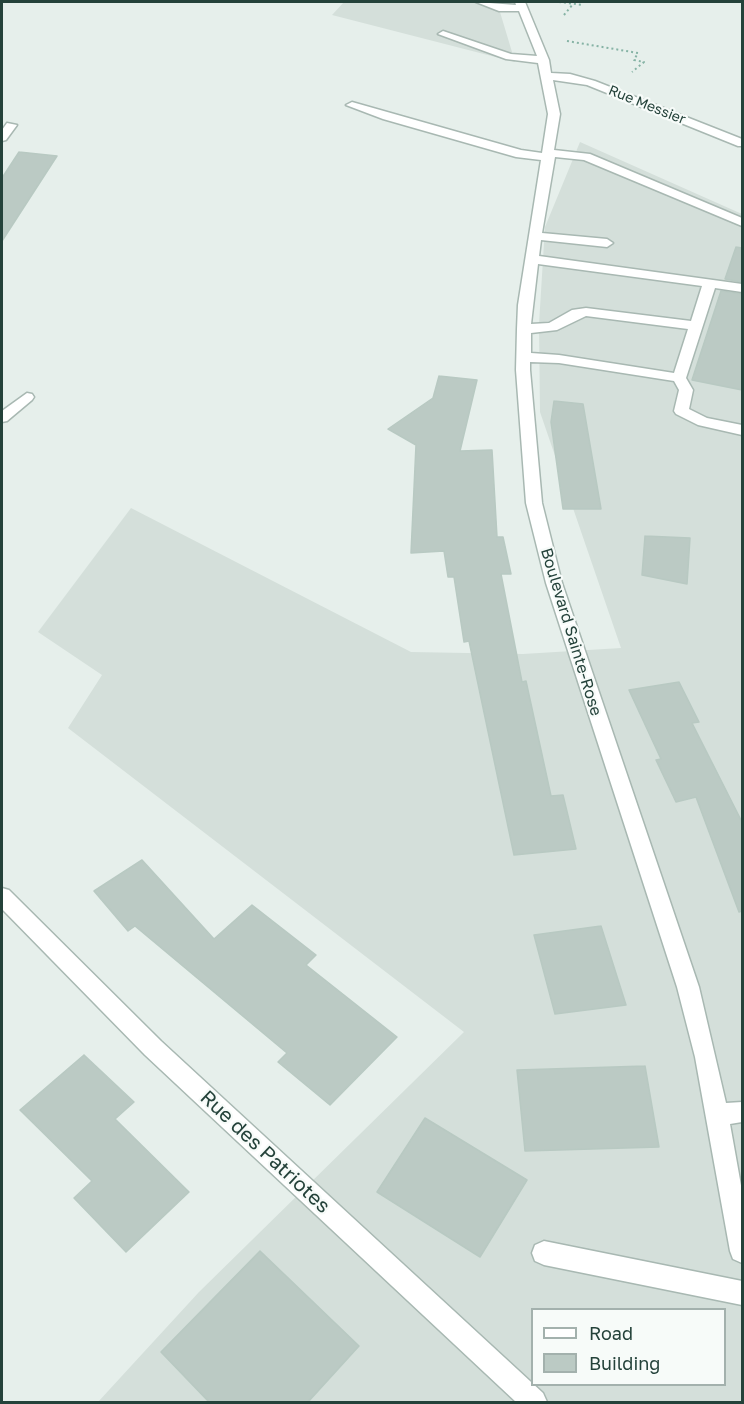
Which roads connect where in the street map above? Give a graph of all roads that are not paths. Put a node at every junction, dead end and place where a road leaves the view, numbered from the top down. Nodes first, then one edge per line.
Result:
1 (481, 2) edge
2 (522, 5) edge
3 (443, 34) dead end
4 (546, 68) junction
5 (352, 105) dead end
6 (11, 125) dead end
7 (2, 138) edge
8 (742, 143) edge
9 (549, 155) junction
10 (742, 222) edge
11 (536, 236) junction
12 (607, 243) dead end
13 (532, 259) junction
14 (710, 283) junction
15 (742, 288) edge
16 (696, 326) junction
17 (524, 329) junction
18 (524, 357) junction
19 (679, 378) junction
20 (27, 397) dead end
21 (2, 418) edge
22 (742, 430) edge
23 (2, 896) edge
24 (742, 1112) edge
25 (717, 1115) junction
26 (737, 1196) edge
27 (742, 1251) edge
28 (544, 1253) dead end
29 (742, 1293) edge
30 (534, 1402) edge

1 - 2 street
2 - 4 street, Boulevard Sainte-Rose
3 - 4 street, Rue Messier
4 - 8 street, Rue Messier
4 - 9 street, Boulevard Sainte-Rose
5 - 9 street
6 - 7 street
9 - 10 street
9 - 11 street, Boulevard Sainte-Rose
11 - 12 street
11 - 13 street, Boulevard Sainte-Rose
13 - 14 street
13 - 17 street, Boulevard Sainte-Rose
14 - 15 street
14 - 16 street
16 - 17 street
16 - 19 street
17 - 18 street, Boulevard Sainte-Rose
18 - 19 street
18 - 25 street, Boulevard Sainte-Rose
19 - 22 street
20 - 21 street
23 - 30 street, Rue des Patriotes
24 - 25 street
25 - 26 street, Boulevard Sainte-Rose
26 - 27 street, Boulevard Sainte-Rose
28 - 29 street

